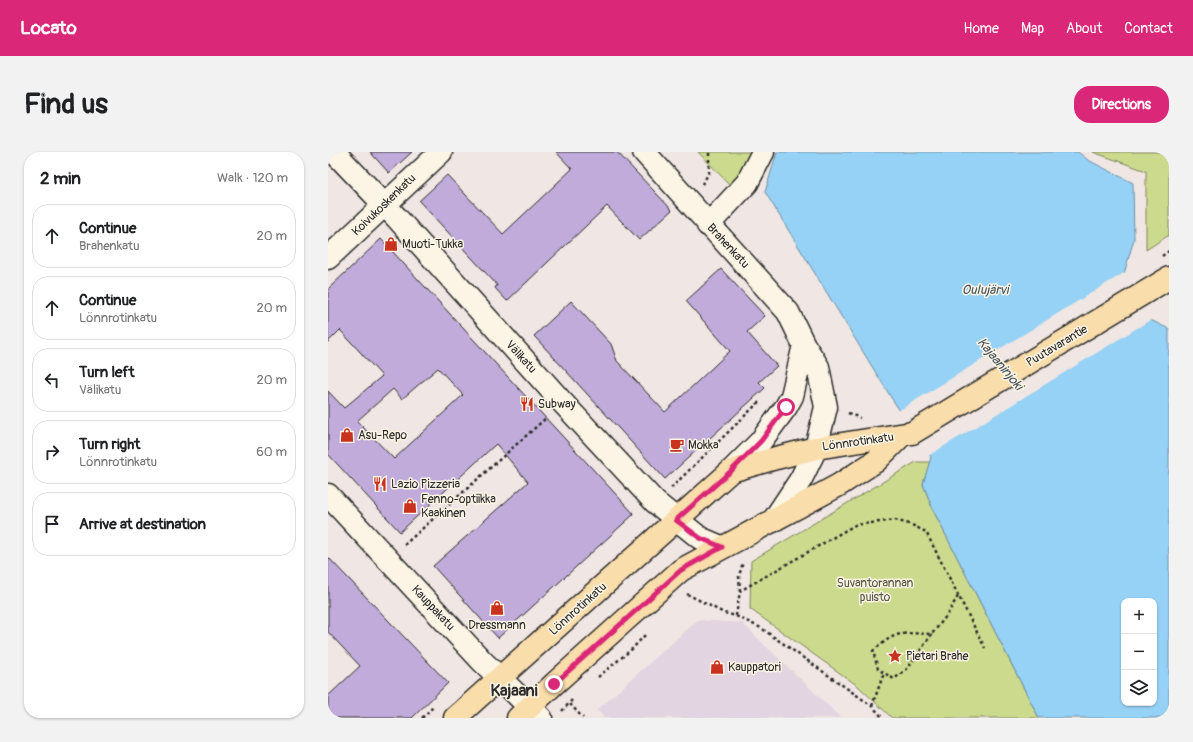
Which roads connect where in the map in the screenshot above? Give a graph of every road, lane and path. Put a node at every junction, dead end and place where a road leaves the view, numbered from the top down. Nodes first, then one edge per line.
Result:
1 (334, 152) edge
2 (441, 152) edge
3 (644, 152) edge
4 (709, 152) edge
5 (763, 152) edge
6 (687, 201) junction
7 (384, 205) junction
8 (708, 225) junction
9 (328, 258) edge
10 (1169, 278) edge
11 (804, 345) junction
12 (762, 400) dead end
13 (563, 403) junction
14 (907, 434) junction
15 (816, 448) junction
16 (731, 471) junction
17 (328, 495) edge
18 (655, 502) junction
19 (676, 520) junction
20 (773, 521) junction
21 (722, 547) junction
22 (745, 555) dead end
23 (388, 560) junction
24 (692, 590) dead end
25 (740, 591) junction
26 (687, 594) junction
27 (959, 596) junction
28 (682, 599) dead end
29 (736, 616) junction
30 (647, 633) dead end
31 (932, 634) junction
32 (985, 648) dead end
33 (884, 673) junction
34 (500, 677) junction
35 (596, 679) dead end
36 (572, 699) dead end
37 (570, 704) junction
38 (872, 706) junction
39 (537, 714) edge
40 (455, 718) edge
41 (583, 718) edge
42 (883, 718) edge

1 - 7 street, Välikatu
2 - 7 street, Koivukoskenkatu
3 - 6 street, Brahenkatu
4 - 6 path
5 - 8 street
6 - 8 street, Brahenkatu
7 - 9 street, Koivukoskenkatu
7 - 13 street, Välikatu
8 - 11 street, Brahenkatu
10 - 14 main road, Puutavarantie
11 - 15 street, Brahenkatu
11 - 16 street
12 - 18 path
13 - 18 street, Välikatu
13 - 23 path
14 - 15 main road, Lönnrotinkatu
14 - 20 main road, Lönnrotinkatu
15 - 16 main road, Lönnrotinkatu
15 - 20 street, Brahenkatu
16 - 19 main road, Lönnrotinkatu
17 - 23 street, Kauppakatu
18 - 19 street, Välikatu
19 - 21 street, Välikatu
19 - 34 main road, Lönnrotinkatu
20 - 21 main road, Lönnrotinkatu
21 - 39 main road, Lönnrotinkatu
22 - 25 path
23 - 34 street, Kauppakatu
24 - 26 path
25 - 27 path
25 - 29 path
26 - 28 path
26 - 29 path
27 - 31 path
27 - 32 path
29 - 38 path
30 - 35 path
31 - 33 path
31 - 33 path
33 - 38 path
34 - 39 street, Kauppakatu
34 - 40 main road, Lönnrotinkatu
36 - 37 path
37 - 39 path
37 - 41 path
38 - 42 path

